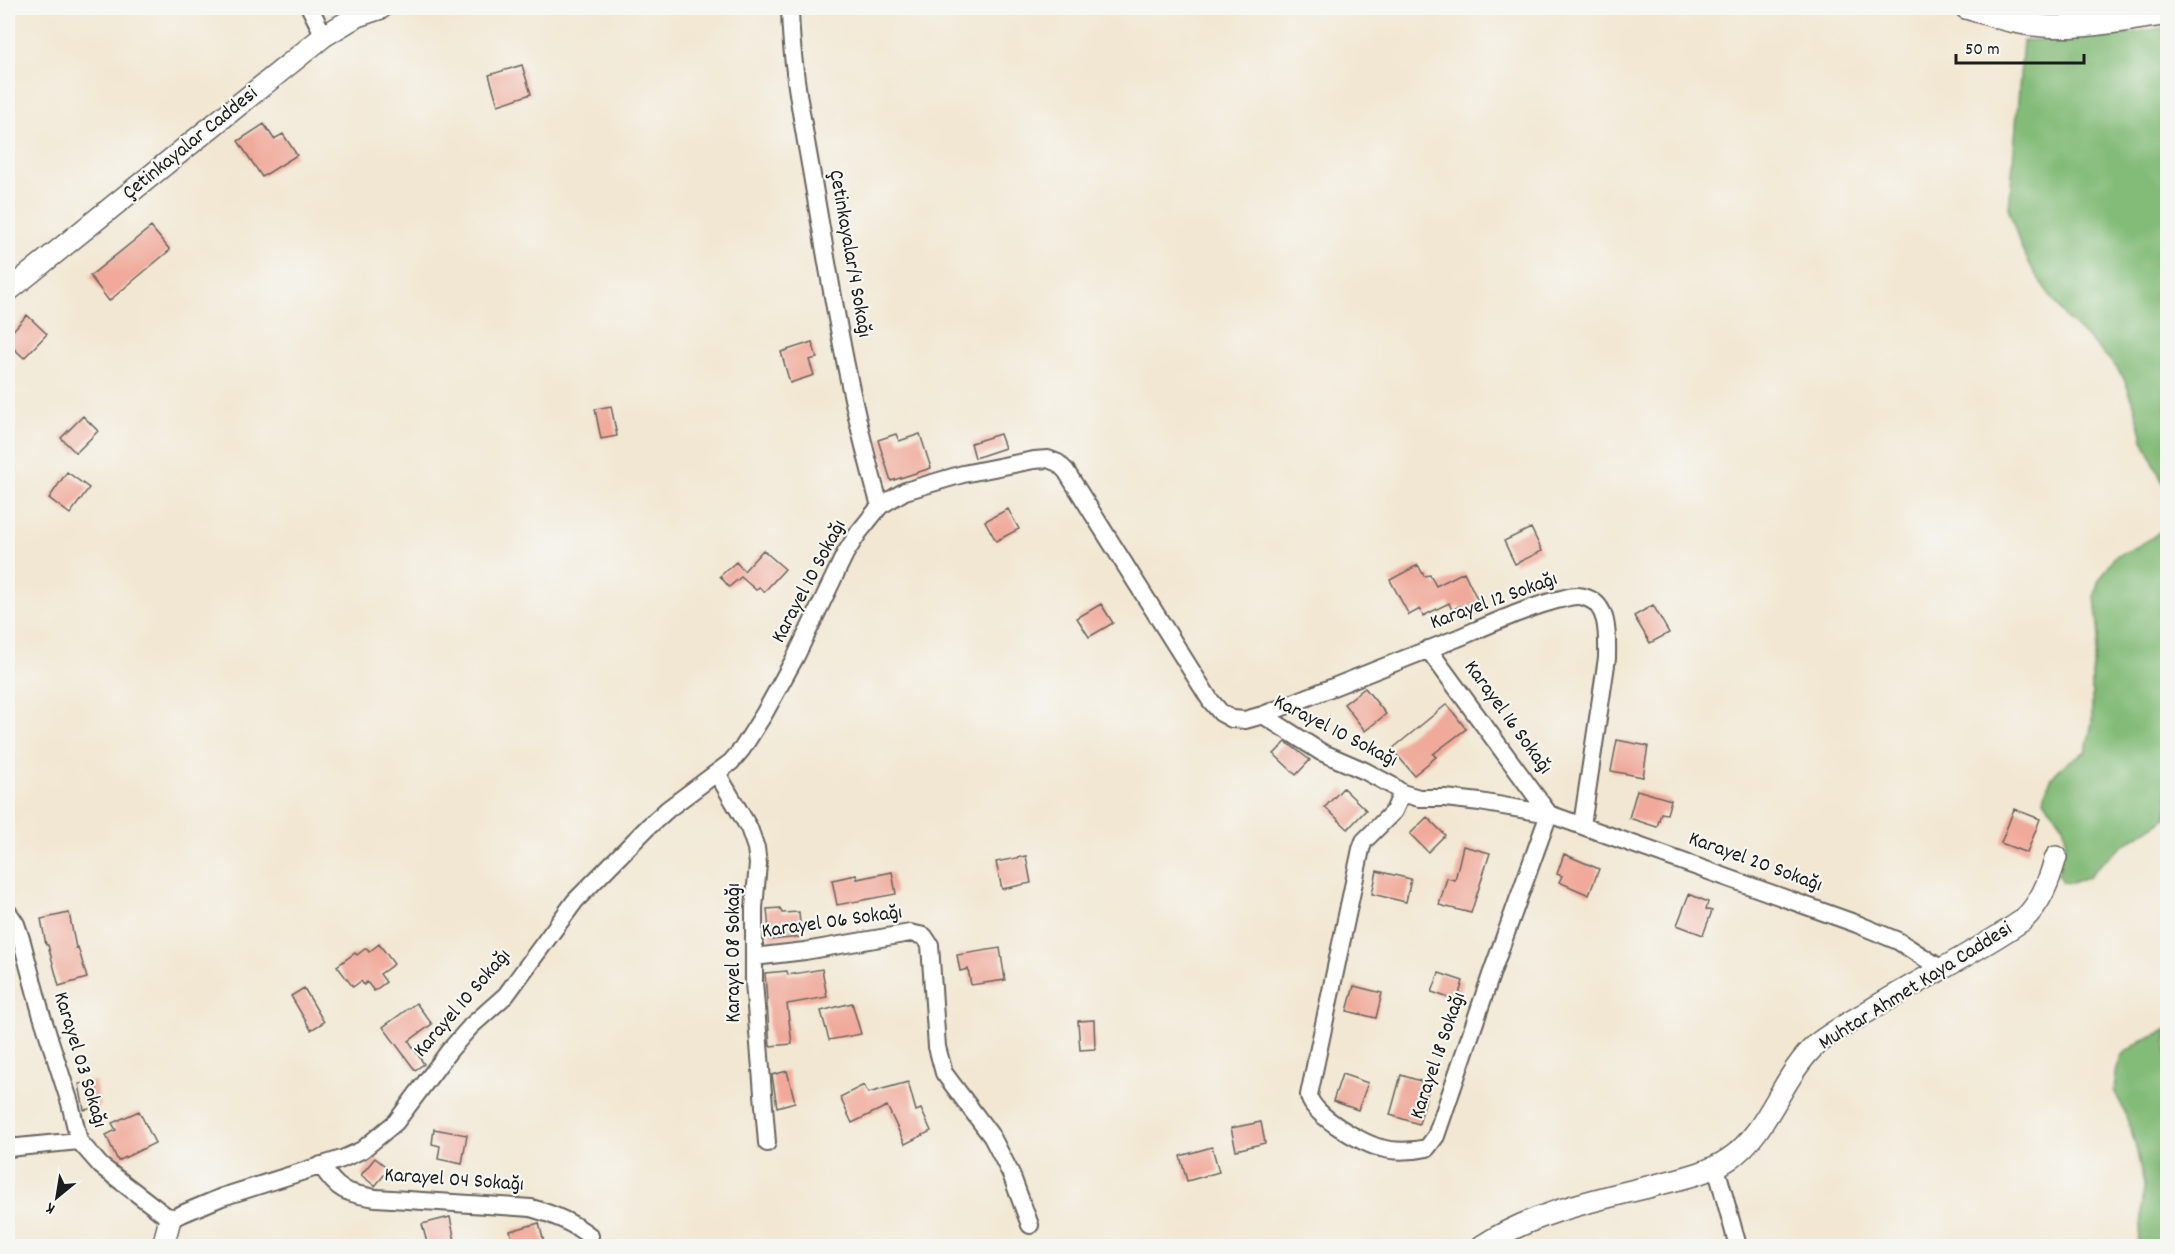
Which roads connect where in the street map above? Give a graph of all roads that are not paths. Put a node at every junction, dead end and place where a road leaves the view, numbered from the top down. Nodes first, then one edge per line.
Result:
1 (310, 8) edge
2 (381, 8) edge
3 (790, 8) edge
4 (1966, 8) edge
5 (2168, 14) edge
6 (324, 36) junction
7 (8, 291) edge
8 (880, 506) junction
9 (1428, 649) junction
10 (1263, 715) junction
11 (717, 773) junction
12 (1402, 794) junction
13 (1549, 814) junction
14 (1582, 825) junction
15 (2056, 857) dead end
16 (8, 912) edge
17 (754, 957) junction
18 (1940, 968) junction
19 (79, 1141) junction
20 (767, 1143) dead end
21 (8, 1148) edge
22 (321, 1165) junction
23 (1716, 1167) junction
24 (170, 1219) junction
25 (1030, 1225) dead end
26 (590, 1236) dead end
27 (163, 1246) edge
28 (1482, 1246) edge
29 (1738, 1246) edge

1 - 6 street
2 - 6 street, Çetinkayalar Caddesi
3 - 8 street, Çetinkayalar/4 Sokağı
4 - 5 street
6 - 7 street, Çetinkayalar Caddesi
8 - 10 street, Karayel 10 Sokağı
8 - 11 street, Karayel 10 Sokağı
9 - 10 street, Karayel 12 Sokağı
9 - 13 street, Karayel 16 Sokağı
9 - 14 street, Karayel 12 Sokağı
10 - 12 street, Karayel 10 Sokağı
11 - 17 street, Karayel 08 Sokağı
11 - 22 street, Karayel 10 Sokağı
12 - 13 street, Karayel 10 Sokağı
12 - 13 street, Karayel 18 Sokağı
13 - 14 street, Karayel 20 Sokağı
14 - 18 street, Karayel 20 Sokağı
15 - 18 street, Muhtar Ahmet Kaya Caddesi
16 - 19 street, Karayel 03 Sokağı
17 - 20 street, Karayel 08 Sokağı
17 - 25 street, Karayel 06 Sokağı
18 - 23 street, Muhtar Ahmet Kaya Caddesi
19 - 21 street
19 - 24 street, Karayel 03 Sokağı
22 - 24 street, Karayel 10 Sokağı
22 - 26 street, Karayel 04 Sokağı
23 - 28 street, Muhtar Ahmet Kaya Caddesi
23 - 29 street
24 - 27 street

